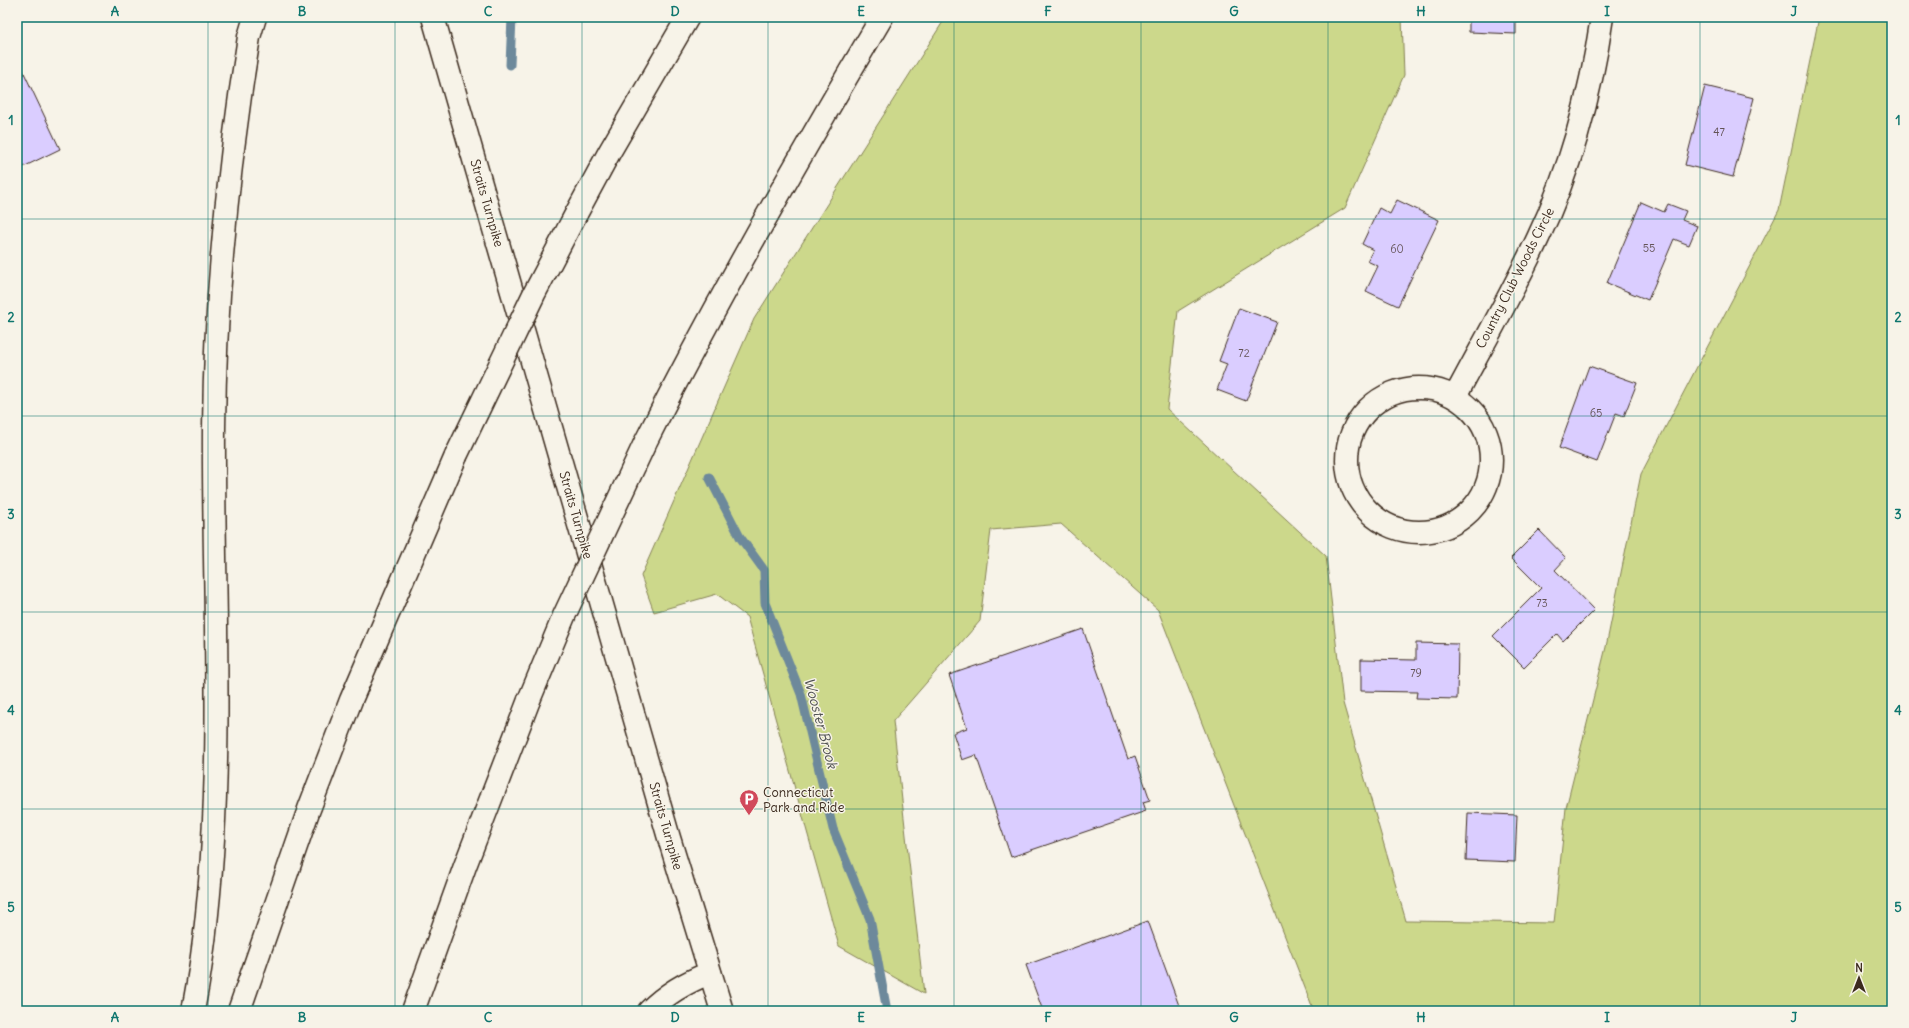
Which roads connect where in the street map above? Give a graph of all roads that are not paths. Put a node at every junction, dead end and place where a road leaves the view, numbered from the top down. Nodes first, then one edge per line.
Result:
1 (433, 17) edge
2 (688, 17) edge
3 (882, 17) edge
4 (1602, 17) edge
5 (252, 24) edge
6 (1455, 397) junction
7 (710, 973) junction
8 (193, 1011) edge
9 (239, 1011) edge
10 (413, 1011) edge
11 (649, 1011) edge
12 (722, 1011) edge

1 - 7 main road, Straits Turnpike
2 - 9 main road, bridge
3 - 10 main road, bridge
4 - 6 main road, Country Club Woods Circle
5 - 8 main road
6 - 6 main road
7 - 11 main road
7 - 12 main road, Straits Turnpike

